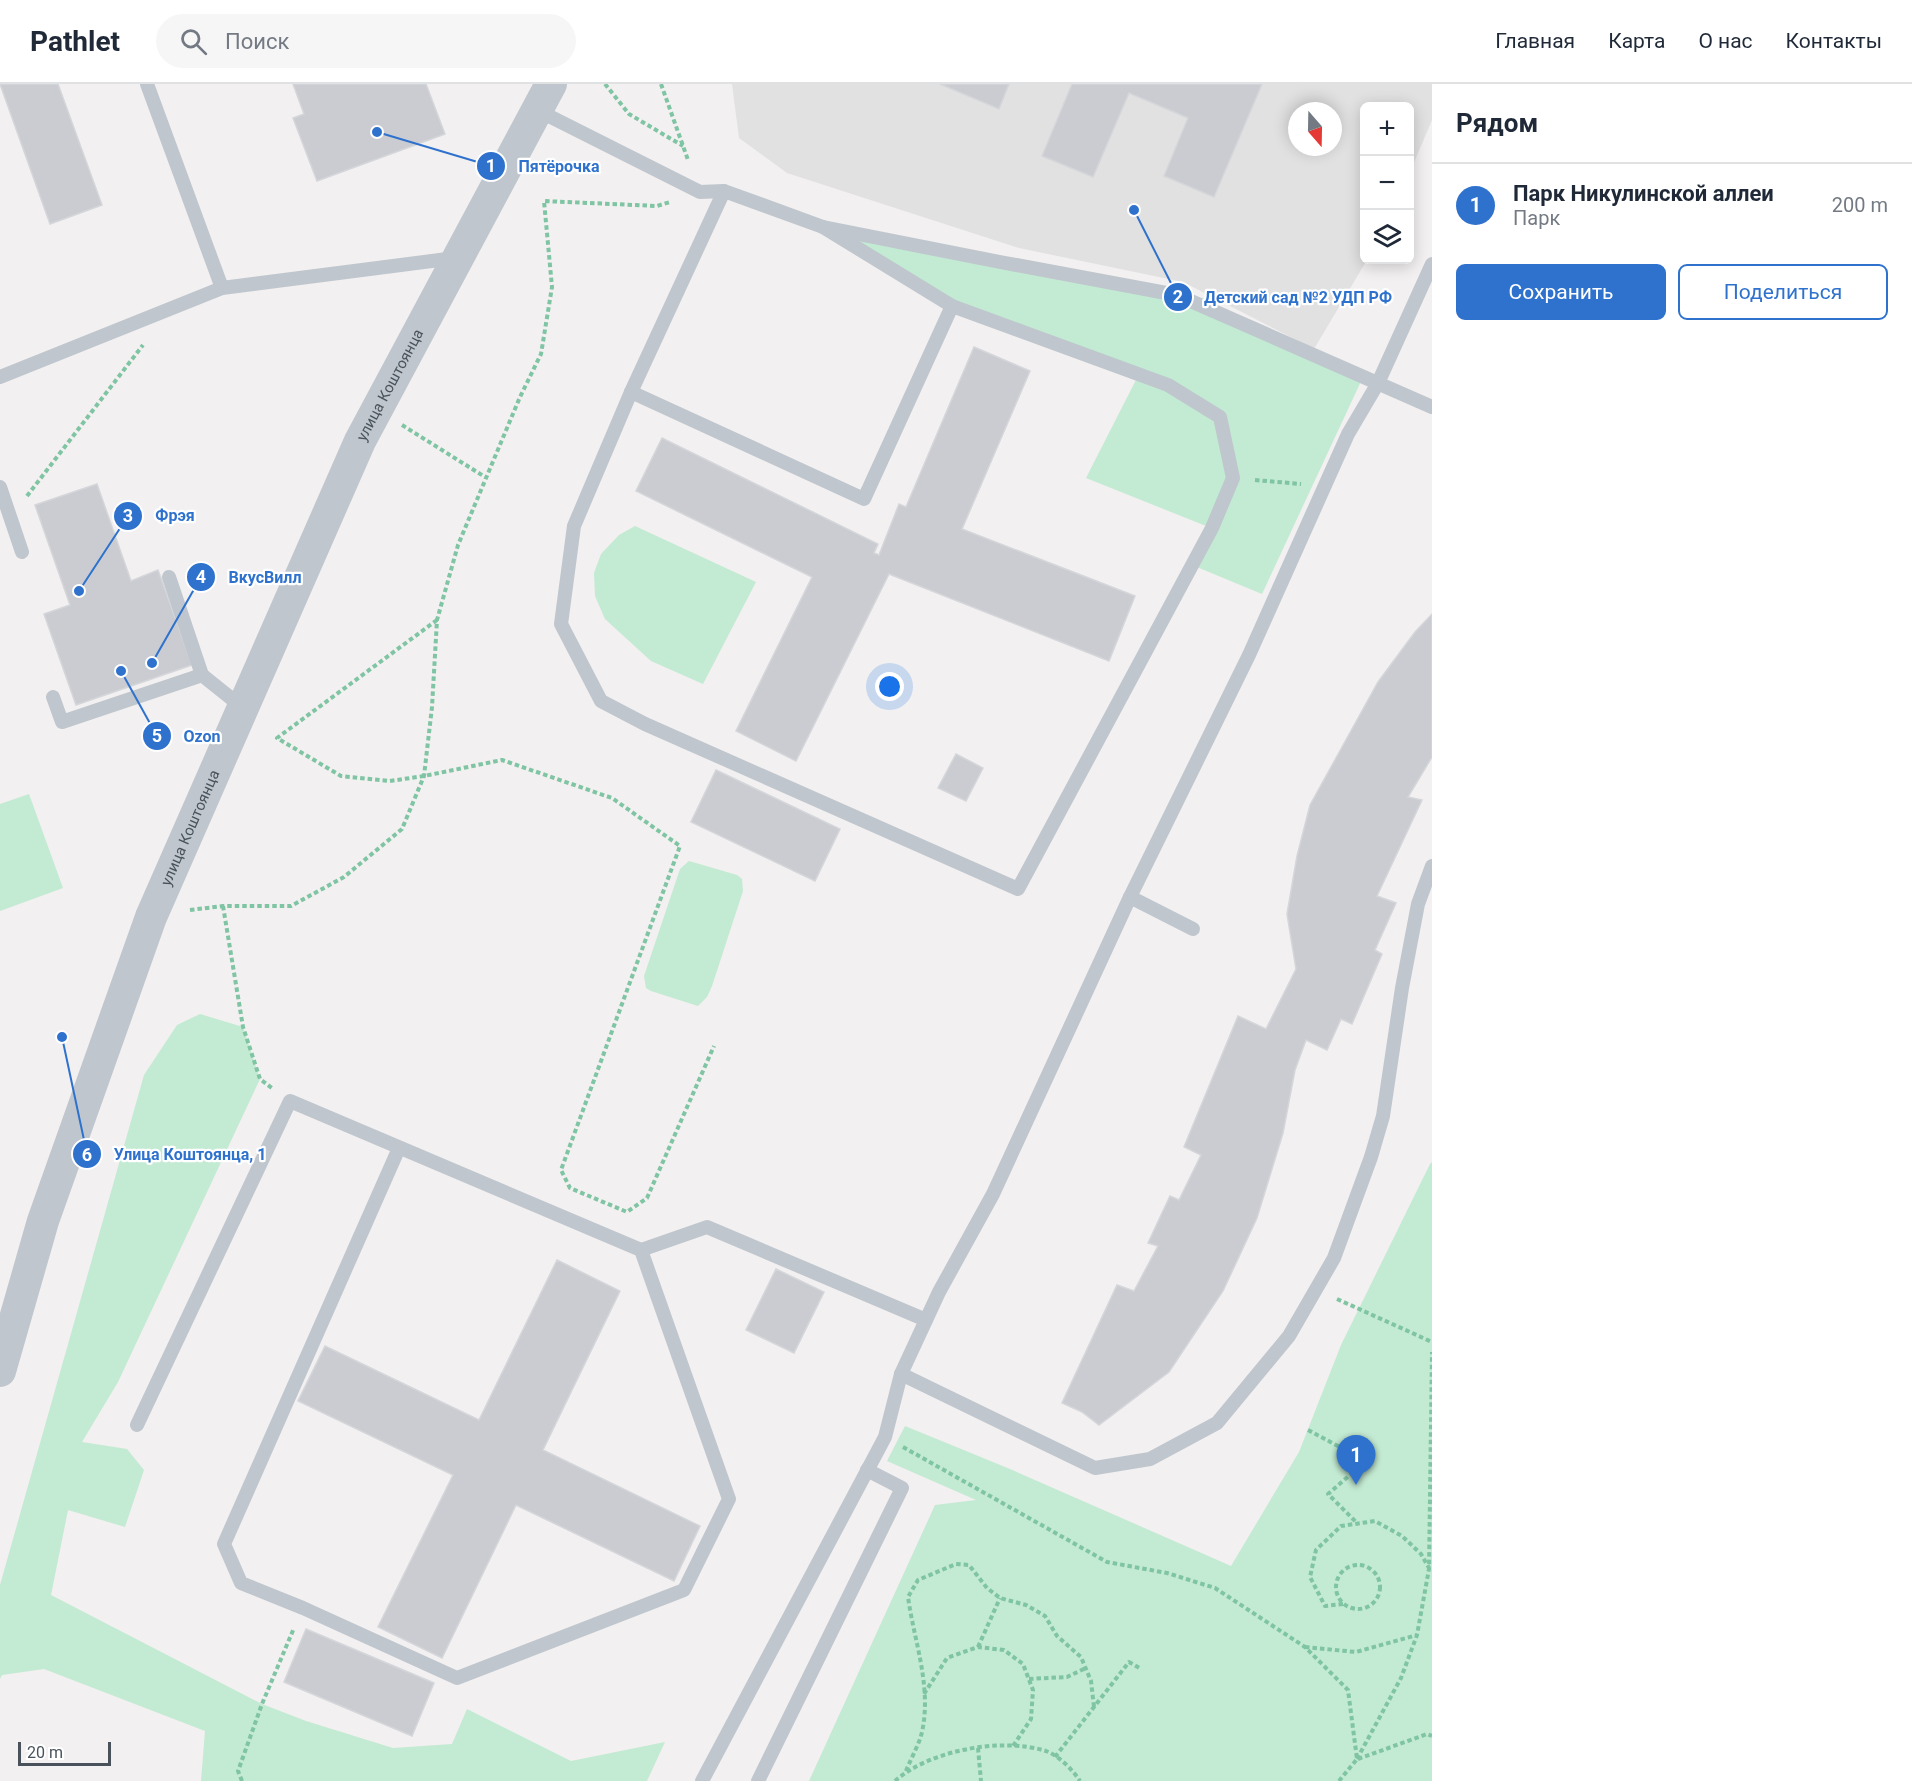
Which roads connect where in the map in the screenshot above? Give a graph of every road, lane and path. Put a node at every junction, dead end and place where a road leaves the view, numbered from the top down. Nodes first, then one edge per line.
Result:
1 (147, 84) edge
2 (605, 84) edge
3 (661, 84) edge
4 (544, 97) edge
5 (684, 146) junction
6 (724, 191) junction
7 (700, 192) junction
8 (823, 227) junction
9 (457, 258) junction
10 (1432, 264) edge
11 (222, 288) junction
12 (952, 306) junction
13 (170, 309) junction
14 (0, 377) edge
15 (1378, 383) junction
16 (631, 392) junction
17 (1432, 407) edge
18 (401, 423) dead end
19 (485, 477) junction
20 (1233, 478) junction
21 (1324, 486) junction
22 (0, 487) edge
23 (10, 518) junction
24 (22, 552) dead end
25 (169, 577) dead end
26 (437, 620) junction
27 (202, 675) junction
28 (53, 697) dead end
29 (242, 707) junction
30 (424, 776) junction
31 (1432, 866) edge
32 (1130, 897) junction
33 (223, 906) junction
34 (189, 910) dead end
35 (1193, 929) dead end
36 (714, 1046) dead end
37 (290, 1101) junction
38 (399, 1148) junction
39 (641, 1250) junction
40 (1316, 1290) junction
41 (926, 1320) junction
42 (1432, 1342) edge
43 (1432, 1352) edge
44 (0, 1371) edge
45 (901, 1374) junction
46 (1432, 1406) edge
47 (137, 1425) dead end
48 (1308, 1430) dead end
49 (885, 1437) junction
50 (867, 1470) junction
51 (1357, 1524) junction
52 (1429, 1569) junction
53 (1000, 1598) junction
54 (1343, 1604) junction
55 (303, 1608) junction
56 (1417, 1635) junction
57 (978, 1647) junction
58 (1305, 1647) junction
59 (1086, 1668) junction
60 (1141, 1669) dead end
61 (1029, 1679) junction
62 (924, 1694) junction
63 (1094, 1707) junction
64 (1432, 1736) edge
65 (1013, 1746) junction
66 (978, 1748) junction
67 (1055, 1757) junction
68 (1357, 1759) junction
69 (906, 1771) junction
70 (242, 1781) edge
71 (702, 1781) edge
72 (758, 1781) edge
73 (895, 1781) edge
74 (981, 1781) edge
75 (1080, 1781) edge
76 (1339, 1781) edge

1 - 11 lane
2 - 5 path
3 - 5 path
4 - 7 lane
4 - 9 street, улица Коштоянца
5 - 7 path
6 - 7 lane
6 - 8 lane
6 - 16 lane
7 - 19 path
8 - 12 lane
8 - 15 lane
9 - 11 lane
9 - 29 street, улица Коштоянца
10 - 15 lane
11 - 13 lane
12 - 16 lane
12 - 20 lane
13 - 14 lane
13 - 23 path
15 - 17 lane
15 - 21 lane
16 - 20 lane
18 - 19 path
19 - 26 path
20 - 21 path
21 - 32 lane
22 - 23 lane
23 - 24 lane
25 - 27 lane
26 - 30 path
26 - 30 path
27 - 28 lane
27 - 29 lane
29 - 44 street, улица Коштоянца
30 - 33 path
30 - 36 path
31 - 40 lane
32 - 35 lane
32 - 41 lane
33 - 34 path
33 - 37 path
37 - 38 lane
37 - 47 lane
38 - 39 lane
38 - 55 lane
39 - 41 lane
39 - 55 lane
40 - 42 path
40 - 45 lane
41 - 45 lane
43 - 46 path
45 - 49 lane
46 - 52 path
48 - 51 path
49 - 50 lane
49 - 58 path
50 - 71 lane
50 - 72 lane
51 - 52 path
51 - 54 path
52 - 56 path
53 - 57 path
53 - 59 path
53 - 62 path
54 - 54 path
55 - 70 path
56 - 58 path
56 - 68 path
57 - 61 path
57 - 62 path
58 - 68 path
59 - 61 path
59 - 63 path
60 - 63 path
61 - 65 path
62 - 69 path
63 - 67 path
64 - 68 path
65 - 66 path
65 - 67 path
66 - 69 path
66 - 74 path
67 - 75 path
68 - 76 path
69 - 73 path

